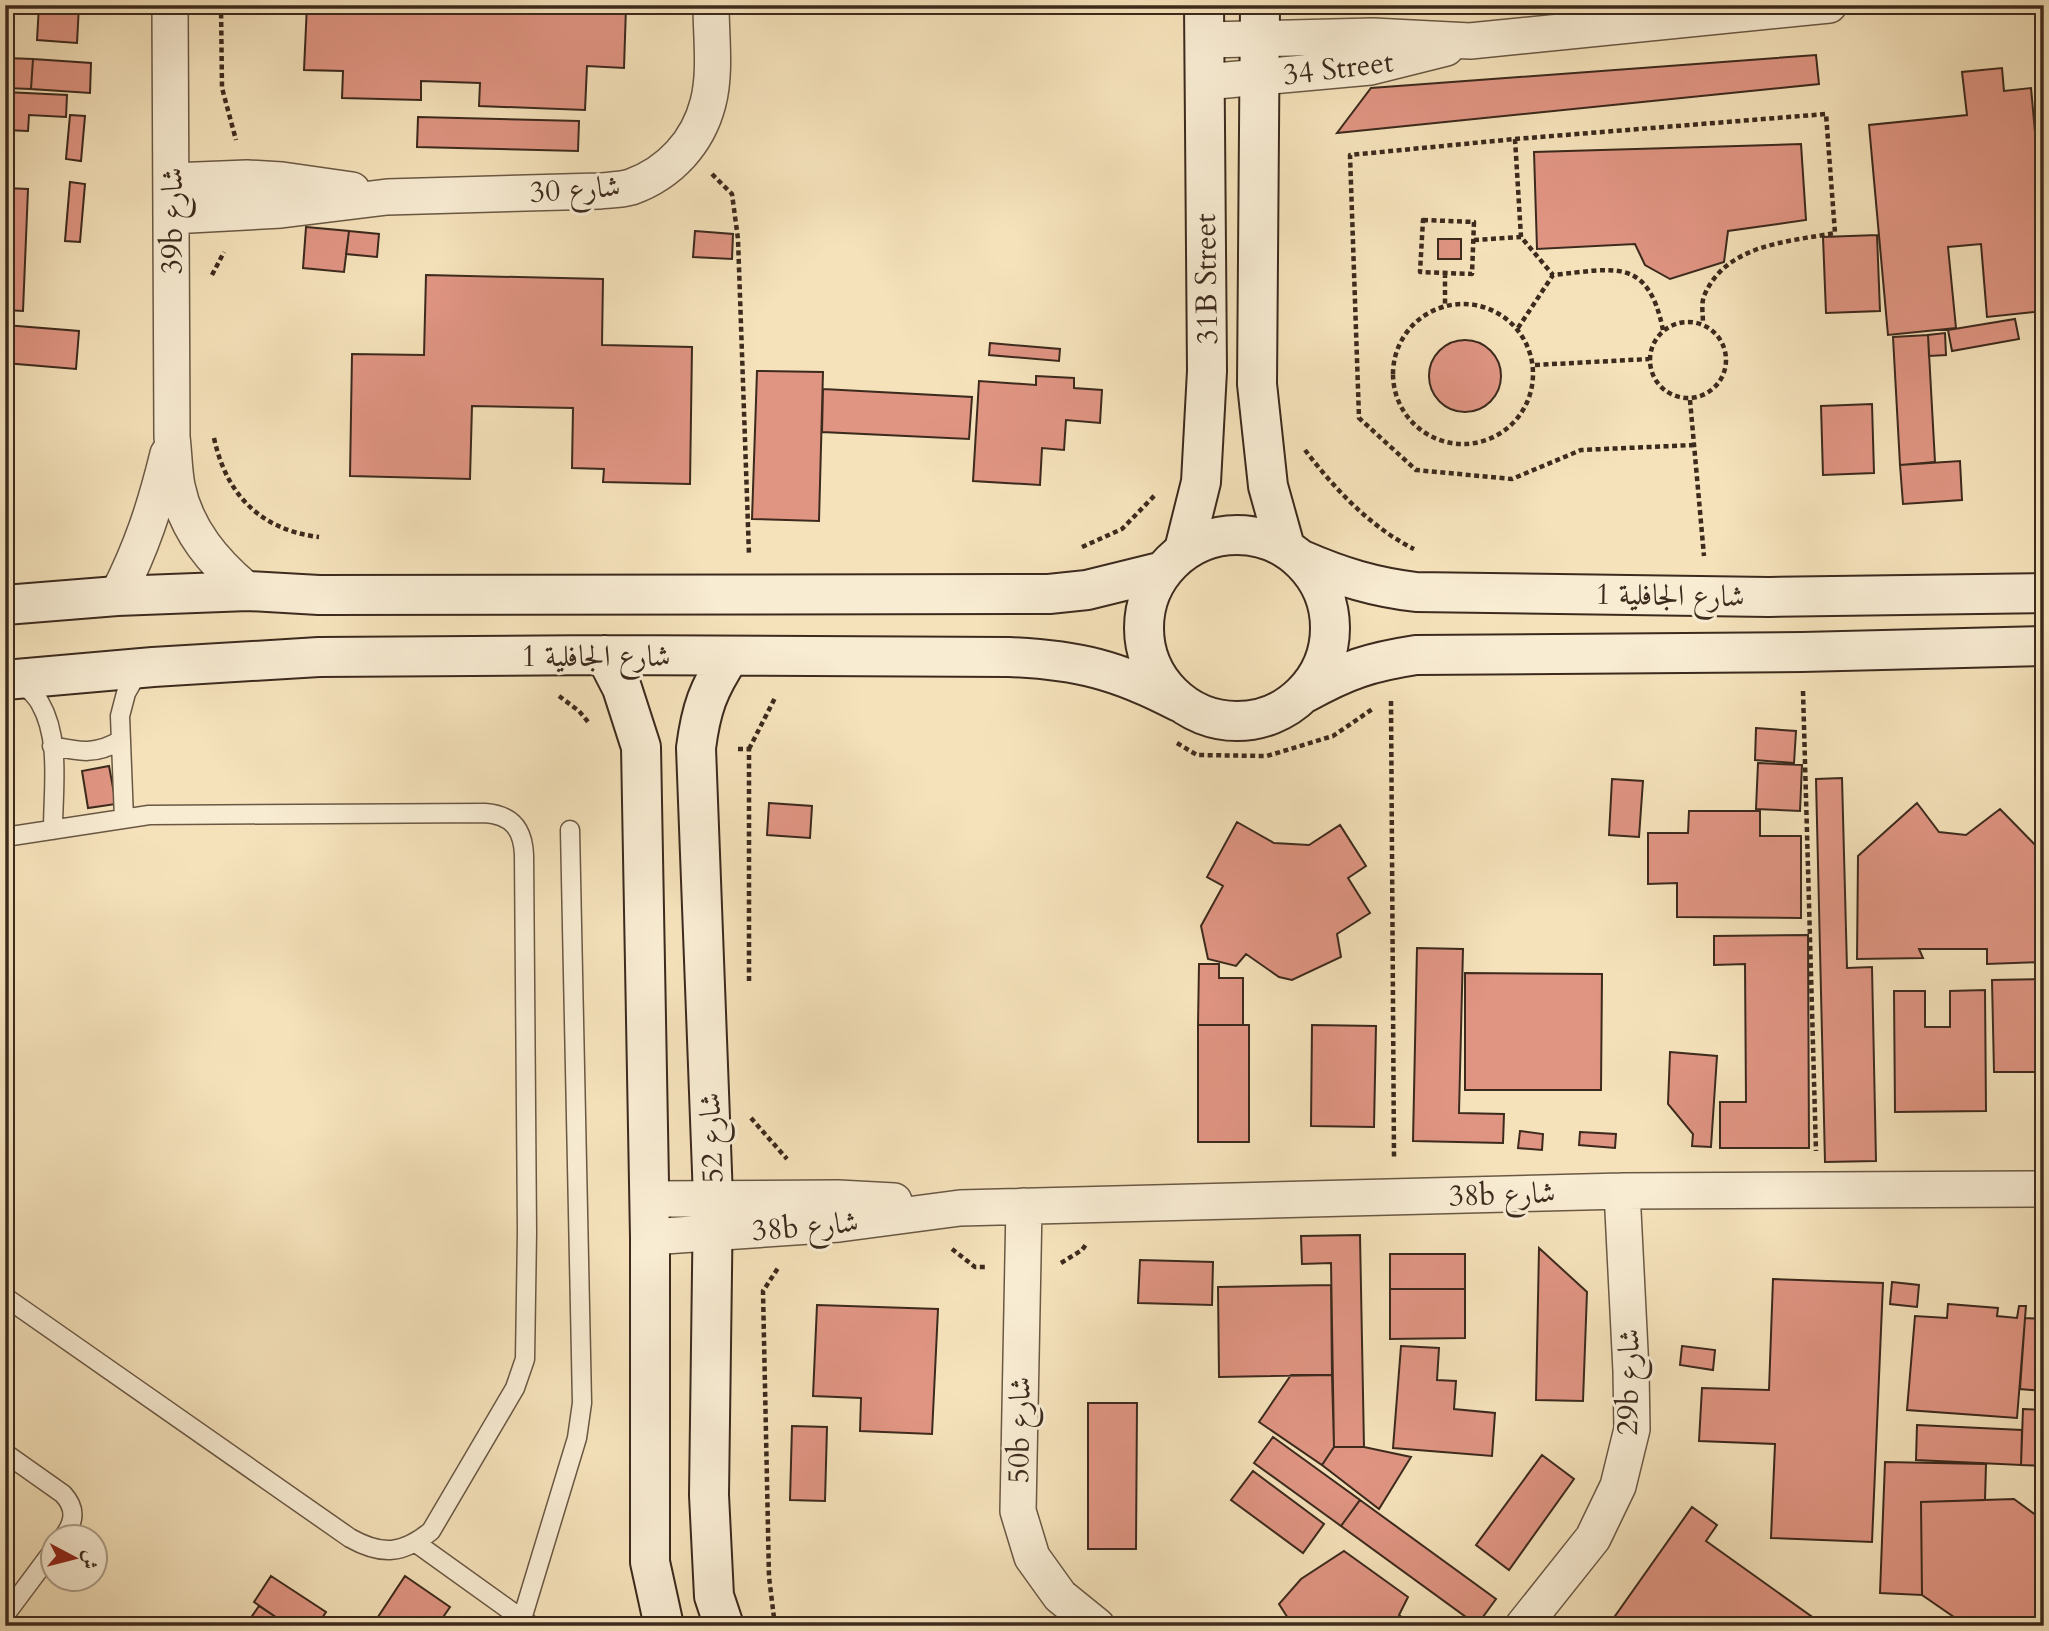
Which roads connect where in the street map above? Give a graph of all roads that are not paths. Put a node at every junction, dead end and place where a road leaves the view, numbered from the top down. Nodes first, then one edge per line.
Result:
1 (170, 5) edge
2 (712, 5) edge
3 (1829, 5) edge
4 (1260, 22) edge
5 (1204, 23) edge
6 (1470, 41) junction
7 (1260, 77) junction
8 (1205, 82) junction
9 (172, 181) junction
10 (387, 197) junction
11 (172, 216) junction
12 (172, 437) junction
13 (1294, 553) junction
14 (1172, 561) junction
15 (248, 591) junction
16 (2044, 593) edge
17 (117, 596) junction
18 (5, 605) edge
19 (2044, 646) edge
20 (605, 655) junction
21 (730, 656) junction
22 (153, 667) junction
23 (6, 680) edge
24 (1305, 693) junction
25 (1179, 702) junction
26 (121, 740) junction
27 (52, 746) junction
28 (124, 818) junction
29 (52, 830) junction
30 (569, 830) dead end
31 (5, 837) edge
32 (2044, 1189) edge
33 (1622, 1191) junction
34 (649, 1199) junction
35 (1024, 1206) junction
36 (713, 1215) junction
37 (650, 1237) junction
38 (5, 1297) edge
39 (5, 1453) edge
40 (72, 1522) edge
41 (416, 1543) junction
42 (38, 1571) edge
43 (5, 1615) edge
44 (527, 1622) edge
45 (664, 1626) edge
46 (724, 1626) edge
47 (1097, 1626) edge
48 (1523, 1626) edge

1 - 9 street, 39b شارع
2 - 10 street, شارع 30
3 - 6 street, 34 Street
4 - 5 street, 34 Street
4 - 6 street, 34 Street
4 - 7 street, 31B Street
5 - 8 street, 31B Street
6 - 7 street, 34 Street
7 - 8 street, 34 Street
7 - 13 street, 31B Street
8 - 14 street, 31B Street
9 - 10 street, شارع 30
9 - 11 street, 39b شارع
10 - 11 street, شارع 30
11 - 12 street, 39b شارع
12 - 15 street, 39b شارع
12 - 17 street, 39b شارع
13 - 14 street
13 - 16 street, شارع الجافلية 1
13 - 24 street
14 - 15 street, شارع الجافلية 1
14 - 25 street
15 - 17 street, شارع الجافلية 1
17 - 18 street, شارع الجافلية 1
19 - 24 street, شارع الجافلية 1
20 - 21 street, شارع الجافلية 1
20 - 22 street, شارع الجافلية 1
20 - 34 street, شارع 52
21 - 25 street, شارع الجافلية 1
21 - 36 street, شارع 52
22 - 23 street, شارع الجافلية 1
22 - 26 lane
23 - 27 lane
24 - 25 street
26 - 27 lane
26 - 28 lane
27 - 29 lane
28 - 29 lane
28 - 41 lane
29 - 31 lane
30 - 44 lane
32 - 33 street, 38b شارع
33 - 35 street, 38b شارع
33 - 48 street, 29b شارع
34 - 36 street, 38b شارع
34 - 37 street, شارع 52
35 - 36 street, 38b شارع
35 - 47 street, 50b شارع
36 - 37 street, 38b شارع
36 - 46 street, شارع 52
37 - 45 street, شارع 52
38 - 41 lane
39 - 40 lane
41 - 44 lane
42 - 43 lane

